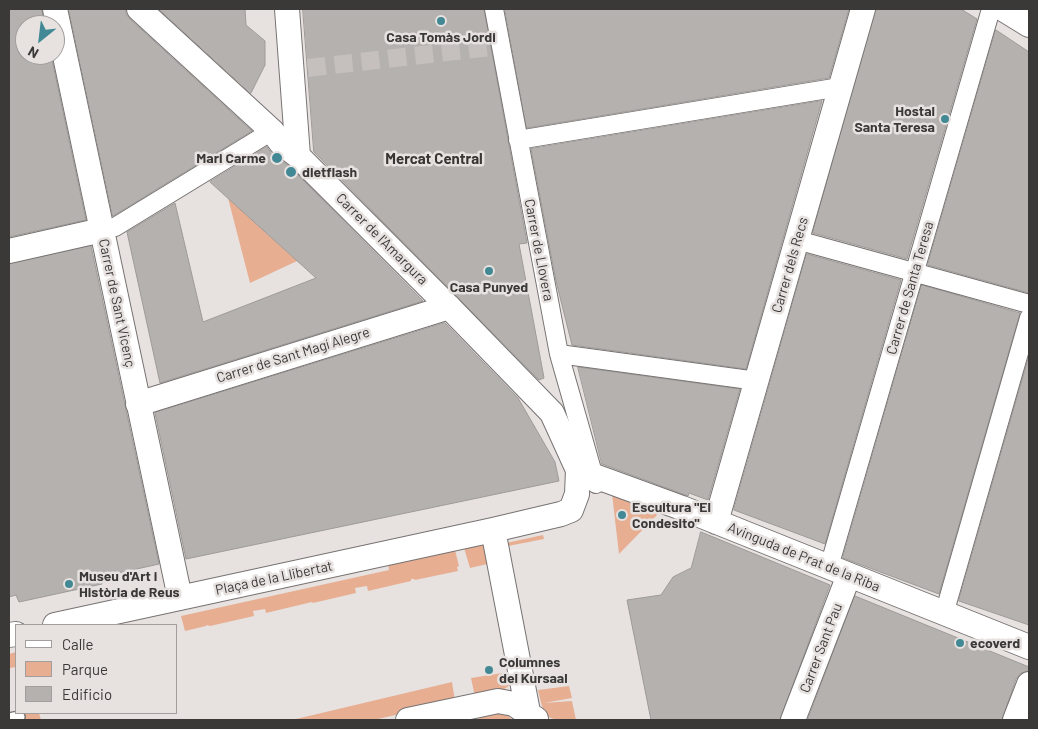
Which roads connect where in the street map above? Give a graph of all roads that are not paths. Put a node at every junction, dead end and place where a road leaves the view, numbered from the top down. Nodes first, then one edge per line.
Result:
1 (55, 9) edge
2 (139, 9) edge
3 (275, 9) edge
4 (287, 9) edge
5 (494, 9) edge
6 (863, 9) edge
7 (991, 9) edge
8 (1003, 9) edge
9 (1029, 25) edge
10 (840, 87) junction
11 (518, 140) junction
12 (283, 143) junction
13 (102, 230) junction
14 (797, 240) junction
15 (9, 251) edge
16 (914, 272) junction
17 (1029, 304) edge
18 (449, 307) junction
19 (1029, 318) edge
20 (558, 354) junction
21 (757, 381) junction
22 (138, 404) junction
23 (589, 478) junction
24 (716, 522) junction
25 (493, 530) junction
26 (839, 571) junction
27 (180, 598) junction
28 (944, 614) junction
29 (60, 624) edge
30 (1029, 647) edge
31 (1029, 684) edge
32 (532, 718) edge
33 (408, 720) edge
34 (793, 720) edge
35 (1015, 720) edge

1 - 13 street, Carrer de Sant Vicenç
2 - 12 street, Carrer de l'Amargura
3 - 12 street
4 - 12 street
5 - 11 street, Carrer de Llovera
6 - 10 street, Carrer dels Recs
7 - 16 street, Carrer de Santa Teresa
8 - 9 street
10 - 11 street
10 - 14 street, Carrer dels Recs
11 - 20 street, Carrer de Llovera
12 - 13 street
12 - 18 street, Carrer de l'Amargura
13 - 15 street
13 - 22 street, Carrer de Sant Vicenç
14 - 16 street
14 - 21 street, Carrer dels Recs
16 - 17 street
16 - 26 street, Carrer de Santa Teresa
18 - 22 street, Carrer de Sant Magí Alegre
18 - 23 street, Carrer de l'Amargura
19 - 28 street
20 - 21 street
20 - 23 street, Carrer de Llovera
21 - 24 street, Carrer dels Recs
22 - 27 street, Carrer de Sant Vicenç
23 - 24 street, Avinguda de Prat de la Riba
23 - 25 street, Plaça de la Llibertat
24 - 26 street, Avinguda de Prat de la Riba
25 - 27 street, Plaça de la Llibertat
25 - 32 street
26 - 28 street, Avinguda de Prat de la Riba
26 - 34 street, Carrer Sant Pau
27 - 29 street, Plaça de la Llibertat
28 - 30 street, Avinguda de Prat de la Riba
31 - 35 street
32 - 33 street

